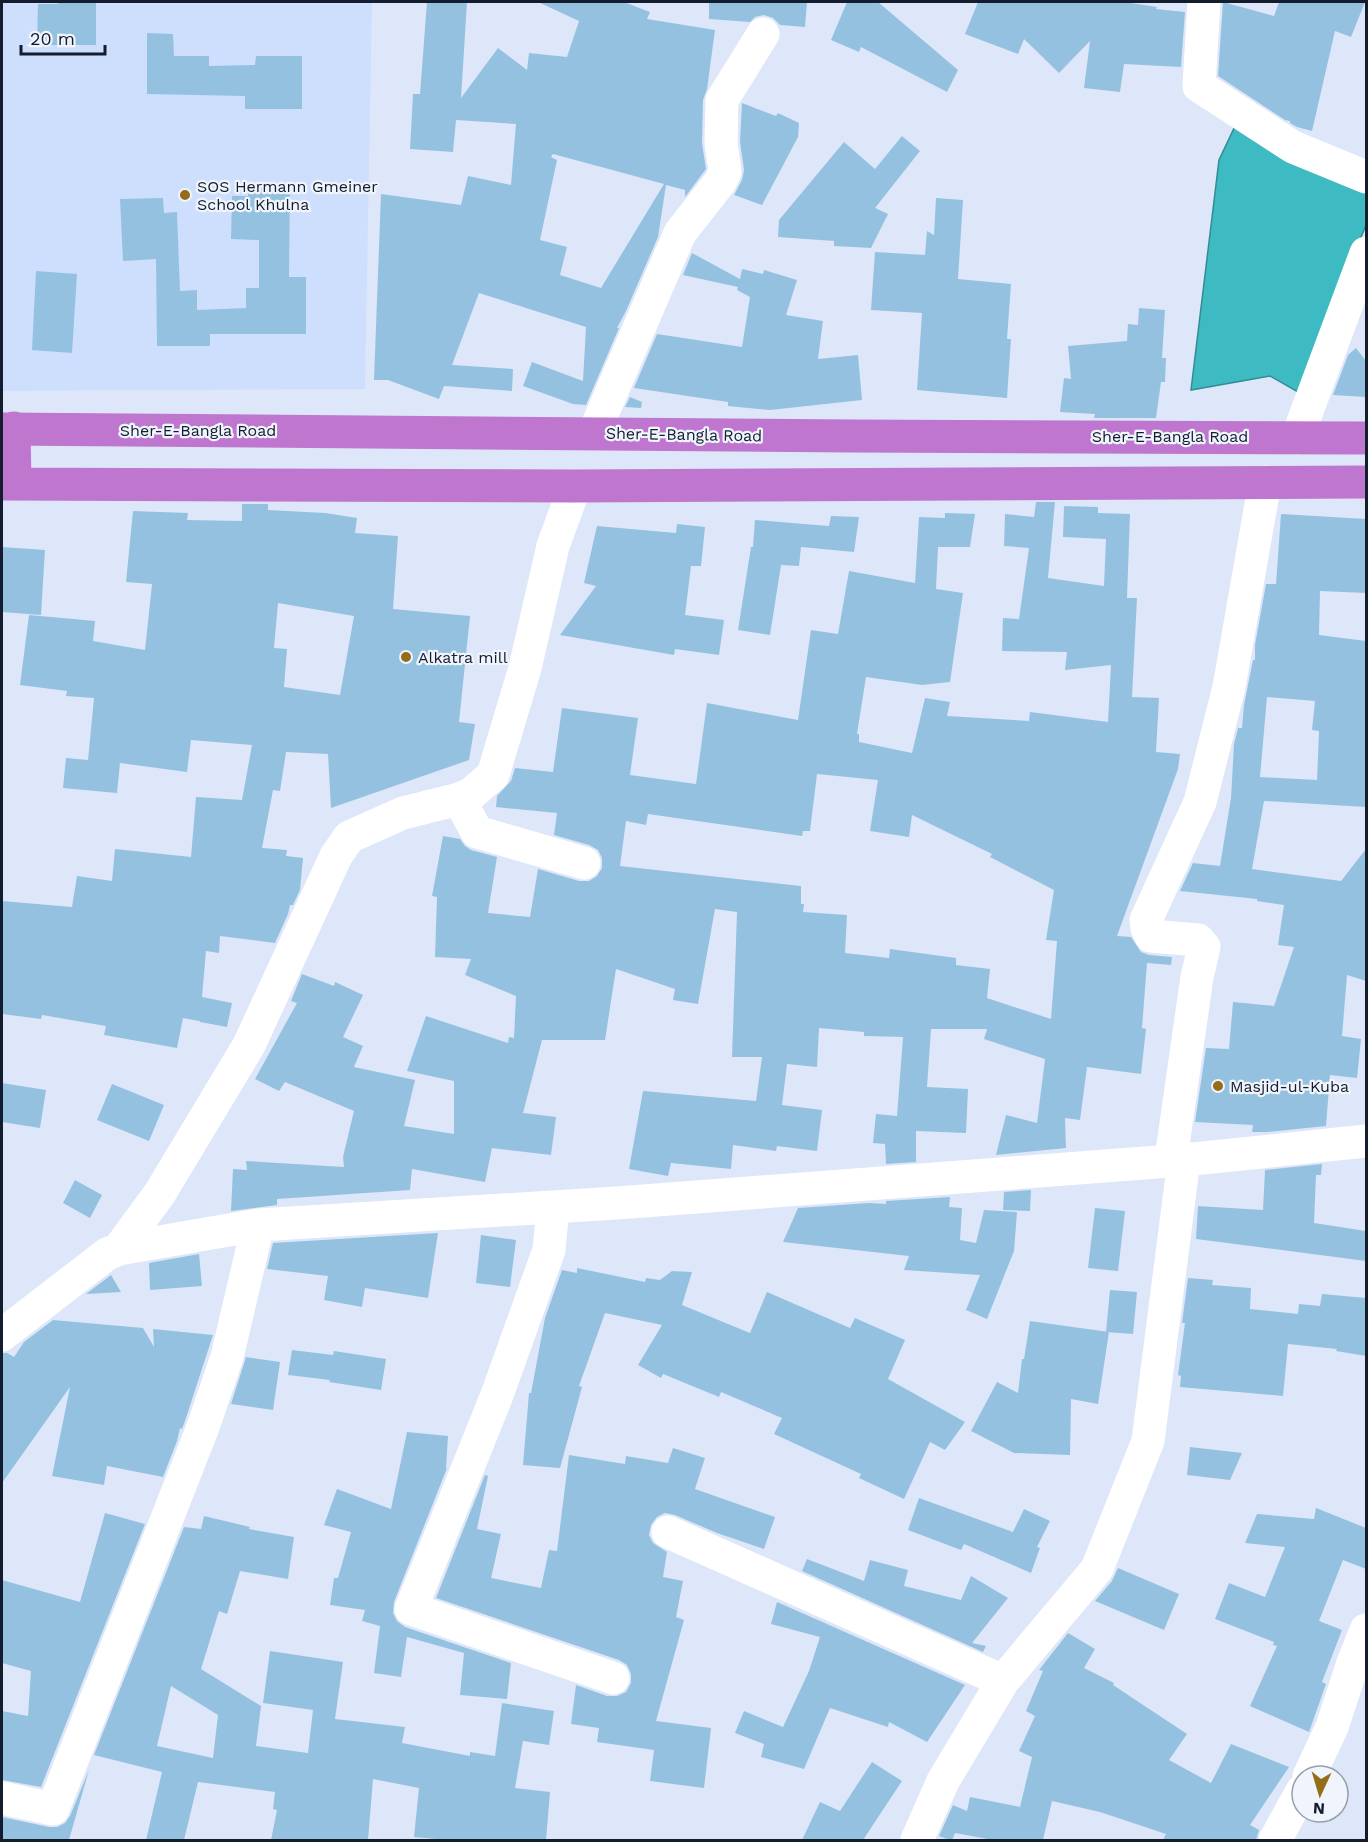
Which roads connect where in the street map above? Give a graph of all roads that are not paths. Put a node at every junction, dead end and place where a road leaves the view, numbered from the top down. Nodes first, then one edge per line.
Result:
1 (1204, 2) edge
2 (763, 34) dead end
3 (1366, 177) edge
4 (1366, 253) edge
5 (8, 429) edge
6 (594, 433) junction
7 (1297, 438) junction
8 (1366, 438) edge
9 (1265, 482) junction
10 (1366, 482) edge
11 (8, 484) edge
12 (575, 486) junction
13 (459, 799) junction
14 (584, 863) dead end
15 (1366, 1141) edge
16 (1186, 1159) junction
17 (553, 1207) junction
18 (258, 1225) junction
19 (119, 1249) junction
20 (2, 1335) edge
21 (668, 1532) dead end
22 (1366, 1630) edge
23 (613, 1678) dead end
24 (1003, 1681) junction
25 (1315, 1764) edge
26 (2, 1798) edge
27 (1290, 1813) edge
28 (917, 1840) edge
29 (1275, 1840) edge

1 - 3 street
2 - 6 street
4 - 7 street
5 - 6 highway, Sher-E-Bangla Road
5 - 11 highway
6 - 7 highway, Sher-E-Bangla Road
7 - 8 highway, Sher-E-Bangla Road
9 - 10 highway
9 - 12 highway
9 - 16 street
11 - 12 highway
12 - 13 street
13 - 14 street
13 - 19 street
15 - 16 street
16 - 17 street
16 - 24 street
17 - 18 street
17 - 23 street
18 - 19 street
18 - 26 street
19 - 20 street
21 - 24 street
22 - 25 street
24 - 28 street
27 - 29 street

